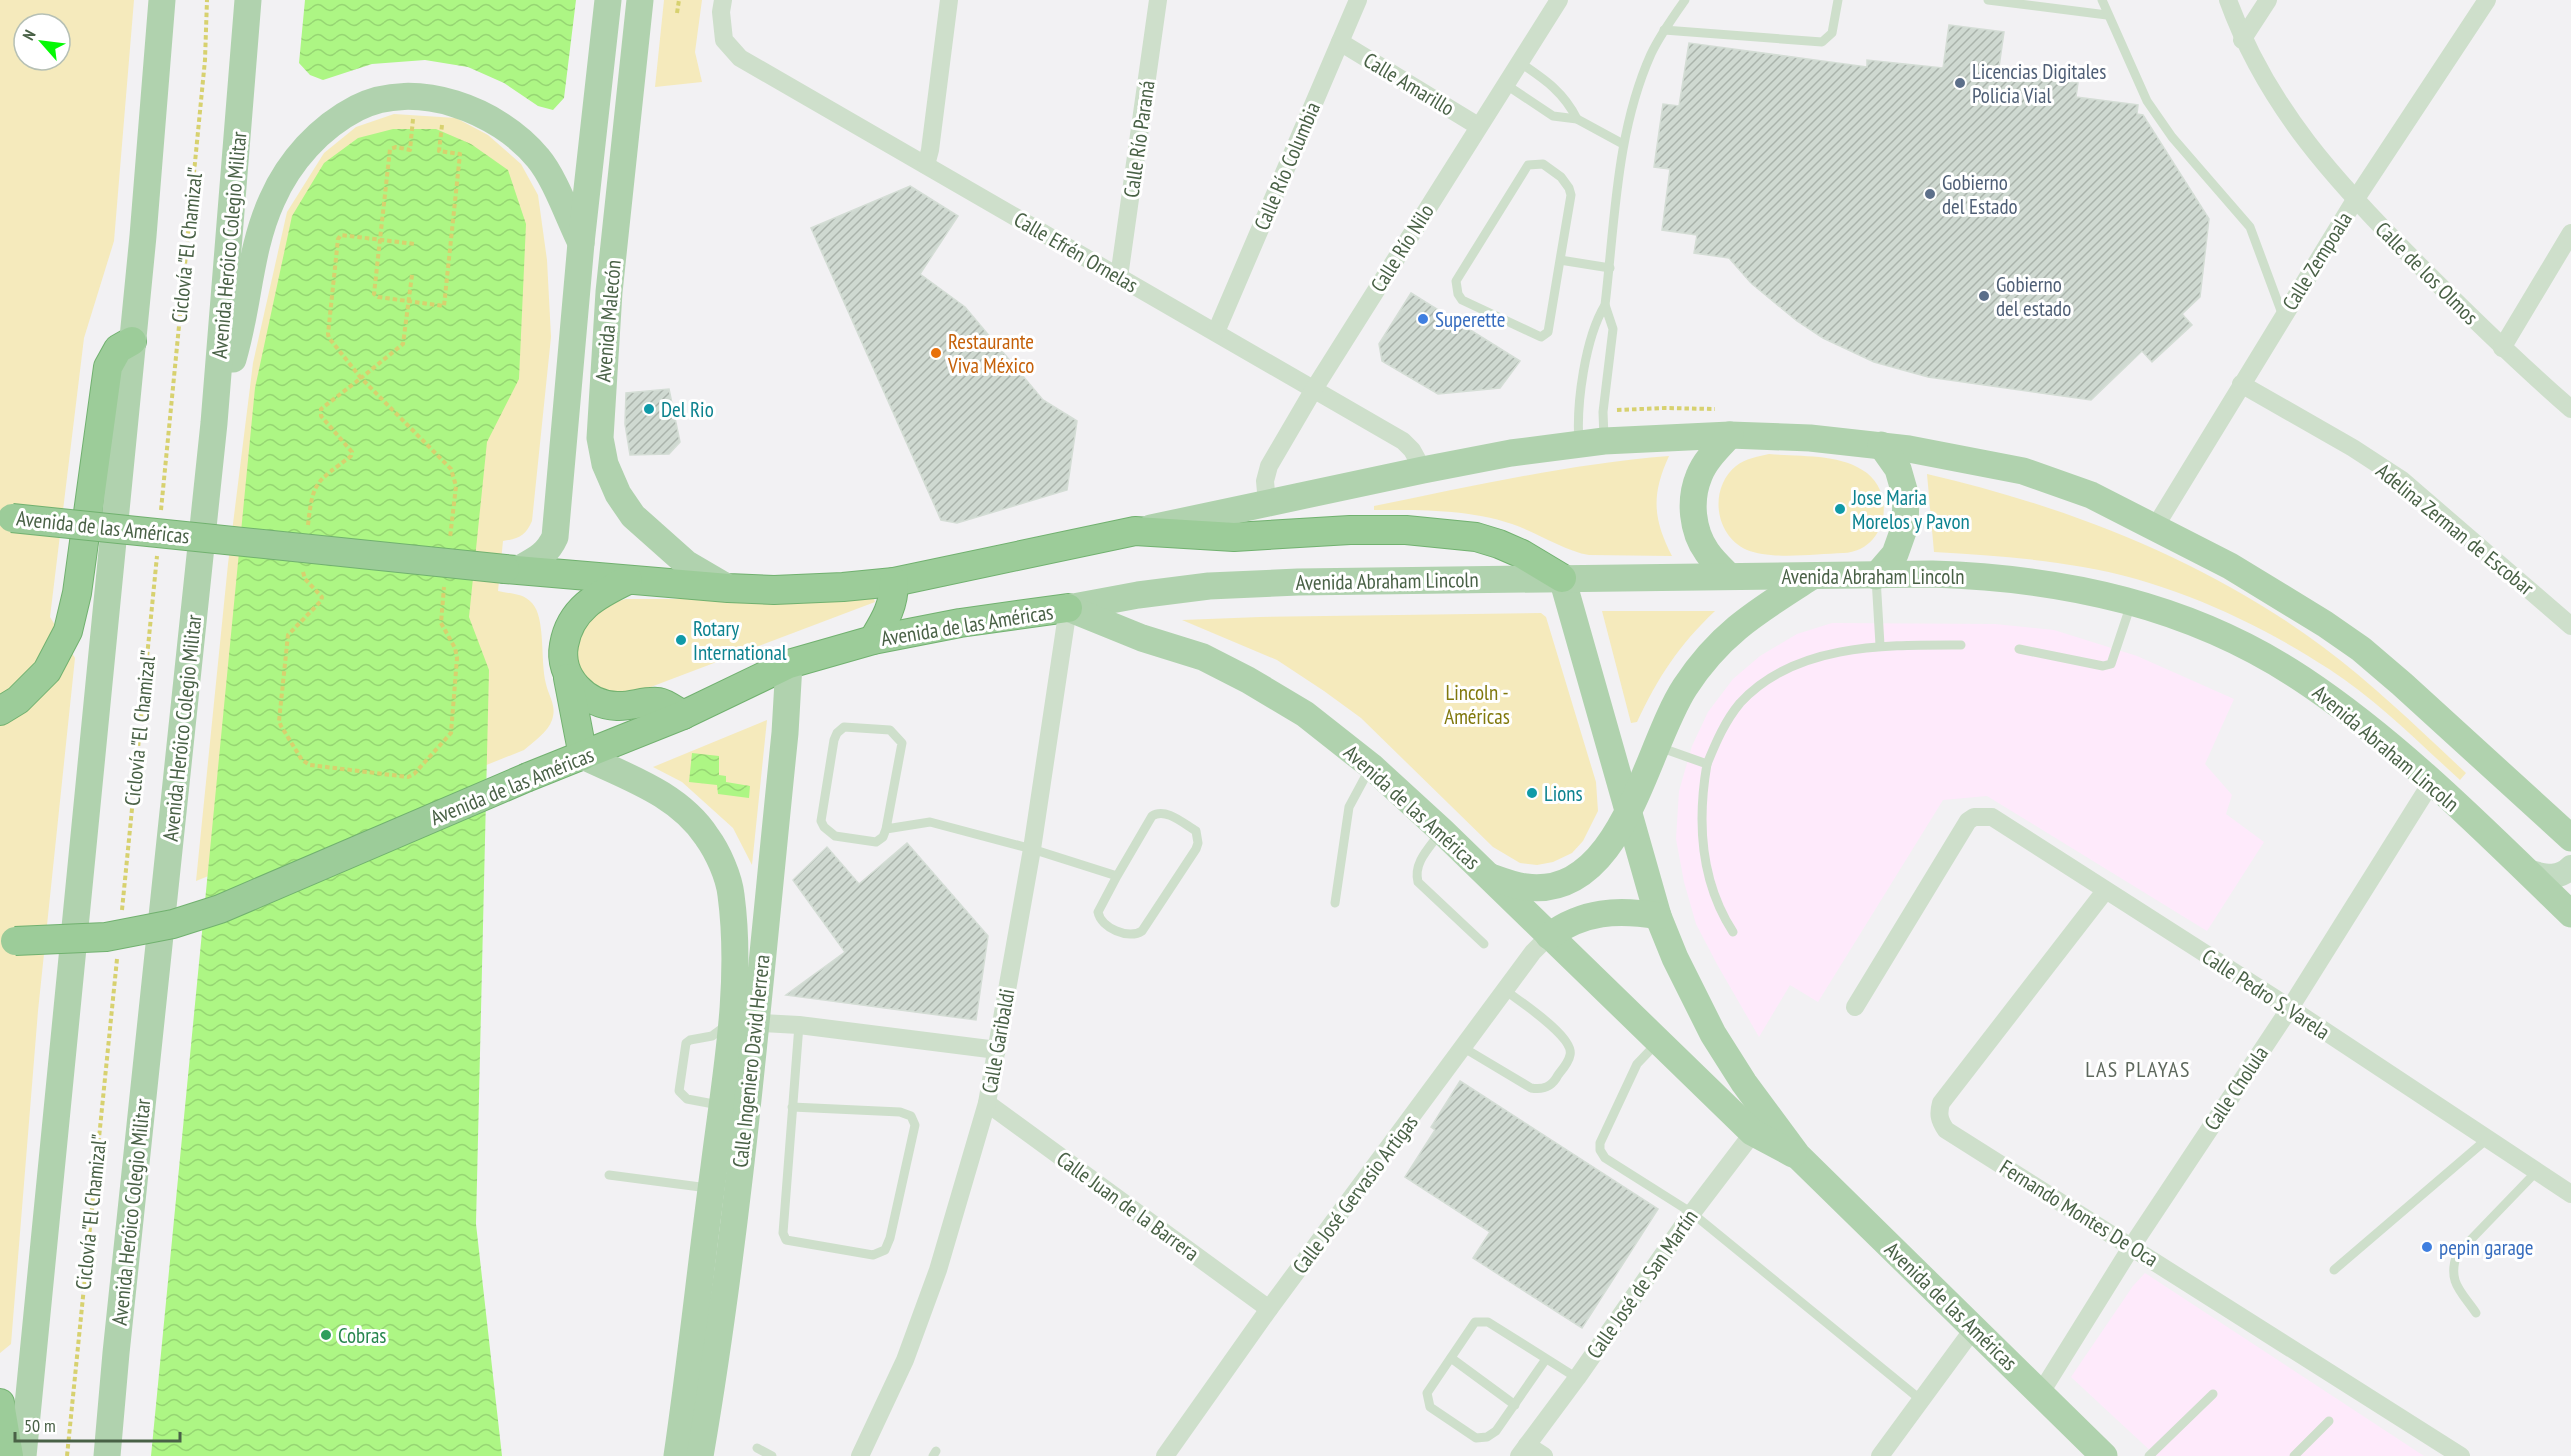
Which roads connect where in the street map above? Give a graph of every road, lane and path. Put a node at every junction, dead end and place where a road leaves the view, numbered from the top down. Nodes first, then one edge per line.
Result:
1 (162, 0) edge
2 (207, 0) edge
3 (248, 0) edge
4 (608, 0) edge
5 (640, 0) edge
6 (679, 0) edge
7 (723, 0) edge
8 (949, 0) edge
9 (1158, 0) edge
10 (1358, 0) edge
11 (1559, 0) edge
12 (1685, 0) edge
13 (1838, 0) edge
14 (1988, 0) edge
15 (2102, 0) edge
16 (2228, 0) edge
17 (2268, 0) edge
18 (2487, 0) edge
19 (677, 14) dead end
20 (2107, 15) junction
21 (1665, 30) junction
22 (2242, 40) junction
23 (1340, 42) junction
24 (1519, 62) junction
25 (1505, 84) junction
26 (410, 97) junction
27 (445, 101) junction
28 (1577, 119) junction
29 (1478, 126) junction
30 (1623, 144) junction
31 (926, 165) junction
32 (2355, 201) junction
33 (2571, 233) edge
34 (581, 243) junction
35 (1560, 260) junction
36 (1610, 268) junction
37 (412, 276) dead end
38 (1119, 277) junction
39 (410, 302) junction
40 (1605, 305) junction
41 (2283, 316) junction
42 (1216, 332) junction
43 (132, 341) junction
44 (2502, 348) junction
45 (361, 378) dead end
46 (2241, 384) junction
47 (1314, 389) junction
48 (2571, 409) edge
49 (1603, 412) junction
50 (1726, 422) junction
51 (214, 423) junction
52 (1591, 442) junction
53 (1881, 445) junction
54 (1423, 470) junction
55 (1267, 503) junction
56 (6, 516) edge
57 (161, 518) dead end
58 (2155, 527) junction
59 (1135, 531) junction
60 (157, 553) dead end
61 (512, 569) junction
62 (1729, 576) junction
63 (1876, 576) junction
64 (1562, 578) junction
65 (1810, 578) junction
66 (628, 580) junction
67 (894, 582) junction
68 (728, 588) junction
69 (2132, 602) junction
70 (1068, 608) junction
71 (2571, 626) edge
72 (873, 640) junction
73 (1880, 645) junction
74 (1961, 645) dead end
75 (2019, 649) dead end
76 (789, 664) junction
77 (568, 678) junction
78 (0, 711) edge
79 (683, 715) junction
80 (1656, 746) junction
81 (583, 756) junction
82 (1707, 764) junction
83 (1371, 766) junction
84 (2431, 783) junction
85 (1628, 811) junction
86 (886, 829) junction
87 (1442, 831) junction
88 (2571, 838) edge
89 (1032, 849) junction
90 (2571, 867) edge
91 (2526, 871) junction
92 (1117, 876) junction
93 (1487, 876) junction
94 (2106, 891) junction
95 (1335, 903) dead end
96 (2571, 914) edge
97 (1658, 916) junction
98 (121, 920) dead end
99 (1733, 932) dead end
100 (1550, 936) junction
101 (7, 940) edge
102 (1484, 944) dead end
103 (117, 956) dead end
104 (748, 956) junction
105 (1505, 990) junction
106 (1855, 1007) dead end
107 (2290, 1008) junction
108 (743, 1022) junction
109 (799, 1025) junction
110 (1659, 1041) junction
111 (1464, 1048) junction
112 (997, 1050) junction
113 (987, 1103) junction
114 (722, 1106) junction
115 (792, 1107) junction
116 (1760, 1123) junction
117 (2487, 1138) junction
118 (2537, 1171) junction
119 (609, 1175) dead end
120 (724, 1190) junction
121 (2571, 1194) edge
122 (1692, 1213) junction
123 (2132, 1246) junction
124 (2334, 1270) dead end
125 (1269, 1309) junction
126 (2476, 1313) dead end
127 (1974, 1328) junction
128 (1451, 1358) junction
129 (1546, 1359) junction
130 (1576, 1378) junction
131 (2040, 1394) junction
132 (2213, 1394) dead end
133 (1922, 1400) junction
134 (0, 1403) edge
135 (1515, 1405) junction
136 (2329, 1421) dead end
137 (758, 1448) dead end
138 (1523, 1450) edge
139 (9, 1456) edge
140 (23, 1456) edge
141 (67, 1456) edge
142 (107, 1456) edge
143 (677, 1456) edge
144 (700, 1456) edge
145 (772, 1456) edge
146 (860, 1456) edge
147 (1165, 1456) edge
148 (1544, 1456) edge
149 (1880, 1456) edge
150 (2104, 1456) edge
151 (2149, 1456) edge
152 (2294, 1456) edge
153 (2461, 1456) edge

1 - 43 main road
2 - 57 path, Ciclovía "El Chamizal"
3 - 51 main road, Avenida Heróico Colegio Militar
4 - 34 main road, Avenida Malecón
5 - 68 main road, Avenida Malecón
6 - 19 path
7 - 31 street, Calle Efrén Ornelas
8 - 31 street
9 - 38 street, Calle Río Paraná
10 - 23 street, Calle Río Columbia
11 - 24 street, Calle Río Nilo
12 - 21 lane
13 - 21 lane
14 - 20 lane
15 - 20 lane
16 - 22 street, Calle de los Olmos
17 - 22 street
18 - 32 street, Calle Zempoala
20 - 41 lane
21 - 30 lane
22 - 32 street, Calle de los Olmos
23 - 29 street, Calle Amarillo
23 - 42 street, Calle Río Columbia
24 - 25 street, Calle Río Nilo
24 - 28 lane
25 - 28 lane
25 - 29 street, Calle Río Nilo
26 - 27 main road
26 - 39 path
26 - 51 main road
27 - 34 main road
27 - 39 path
28 - 30 lane
29 - 47 street, Calle Río Nilo
30 - 36 lane
31 - 38 street, Calle Efrén Ornelas
32 - 41 street, Calle Zempoala
32 - 44 street, Calle de los Olmos
33 - 44 street
34 - 61 main road, Avenida Malecón
35 - 35 lane
35 - 36 lane
36 - 40 lane
37 - 39 path
38 - 42 street, Calle Efrén Ornelas
39 - 45 path
40 - 49 lane
40 - 52 lane
41 - 46 street, Calle Zempoala
42 - 47 street, Calle Efrén Ornelas
43 - 78 highway
43 - 140 main road
44 - 48 street, Calle de los Olmos
46 - 58 street, Calle Zempoala
46 - 71 street, Adelina Zerman de Escobar
47 - 54 street, Calle Efrén Ornelas
47 - 55 street, Calle Río Nilo
49 - 50 path
49 - 52 lane
50 - 52 main road
50 - 53 main road
50 - 62 main road
51 - 142 main road, Avenida Heróico Colegio Militar
52 - 54 main road
53 - 58 main road
53 - 63 main road
54 - 55 main road
55 - 59 main road
56 - 61 highway, Avenida de las Américas, bridge
58 - 88 main road
59 - 64 highway, Avenida de las Américas
59 - 67 highway, Avenida de las Américas
60 - 98 path, Ciclovía "El Chamizal"
61 - 66 highway, Avenida de las Américas
62 - 64 main road, Avenida Abraham Lincoln
62 - 65 main road, Avenida Abraham Lincoln
63 - 65 main road, Avenida Abraham Lincoln
63 - 69 main road, Avenida Abraham Lincoln
63 - 73 lane
64 - 70 main road, Avenida Abraham Lincoln
64 - 85 main road, Avenida de las Américas
65 - 80 main road
66 - 68 highway, Avenida de las Américas
66 - 77 highway
67 - 68 highway, Avenida de las Américas
67 - 72 highway
69 - 75 lane
69 - 84 main road, Avenida Abraham Lincoln
70 - 72 highway, Avenida de las Américas
70 - 83 main road, Avenida de las Américas
70 - 89 street, Calle Garibaldi
72 - 76 highway, Avenida de las Américas
73 - 74 lane
73 - 82 lane
76 - 79 highway, Avenida de las Américas
76 - 104 main road, Calle Ingeniero David Herrera
77 - 79 highway
77 - 81 highway
79 - 81 highway, Avenida de las Américas
80 - 82 lane
80 - 85 main road
81 - 101 highway, Avenida de las Américas, bridge
81 - 104 main road, Calle Ingeniero David Herrera
82 - 99 lane
83 - 87 main road, Avenida de las Américas
83 - 95 lane
84 - 91 main road, Avenida Abraham Lincoln
84 - 107 street, Calle Cholula
85 - 93 main road
85 - 97 main road, Avenida de las Américas
86 - 86 lane
86 - 89 lane
87 - 93 main road, Avenida de las Américas
87 - 102 lane
89 - 92 lane
89 - 112 street, Calle Garibaldi
90 - 91 main road
91 - 96 main road, Avenida Abraham Lincoln
92 - 92 lane
93 - 100 main road, Avenida de las Américas
94 - 106 street, Calle Pedro S. Varela
94 - 107 street, Calle Pedro S. Varela
94 - 123 street, Fernando Montes De Oca
97 - 100 main road
97 - 116 main road, Avenida de las Américas
100 - 105 street, Calle José Gervasio Artigas
100 - 110 main road, Avenida de las Américas
103 - 141 path, Ciclovía "El Chamizal"
104 - 108 main road, Calle Ingeniero David Herrera
105 - 111 street, Calle José Gervasio Artigas
105 - 111 lane
107 - 117 street, Calle Pedro S. Varela
107 - 123 street, Calle Cholula
108 - 109 street
108 - 114 main road, Calle Ingeniero David Herrera
108 - 114 lane
108 - 120 main road, Calle Ingeniero David Herrera
109 - 112 street
109 - 115 lane
110 - 116 main road, Avenida de las Américas
110 - 122 lane
111 - 125 street, Calle José Gervasio Artigas
112 - 113 street, Calle Garibaldi
113 - 125 street, Calle Juan de la Barrera
113 - 146 street, Calle Garibaldi
114 - 120 main road, Calle Ingeniero David Herrera
115 - 115 lane
116 - 122 street, Calle José de San Martín
116 - 127 main road, Avenida de las Américas
117 - 118 street, Calle Pedro S. Varela
117 - 124 lane
118 - 121 street, Calle Pedro S. Varela
118 - 126 lane
119 - 120 lane
120 - 143 main road, Calle Ingeniero David Herrera
120 - 144 main road, Calle Ingeniero David Herrera
122 - 130 street, Calle José de San Martín
122 - 133 lane
123 - 131 street, Calle Cholula
123 - 153 street, Fernando Montes De Oca
125 - 147 street, Calle José Gervasio Artigas
127 - 131 main road, Avenida de las Américas
127 - 133 street
128 - 129 lane
128 - 135 lane
128 - 135 lane
129 - 130 lane
129 - 135 lane
130 - 138 street, Calle José de San Martín
131 - 150 main road, Avenida de las Américas
132 - 151 lane
133 - 149 street
134 - 139 highway
136 - 152 lane
137 - 145 lane
138 - 148 street

